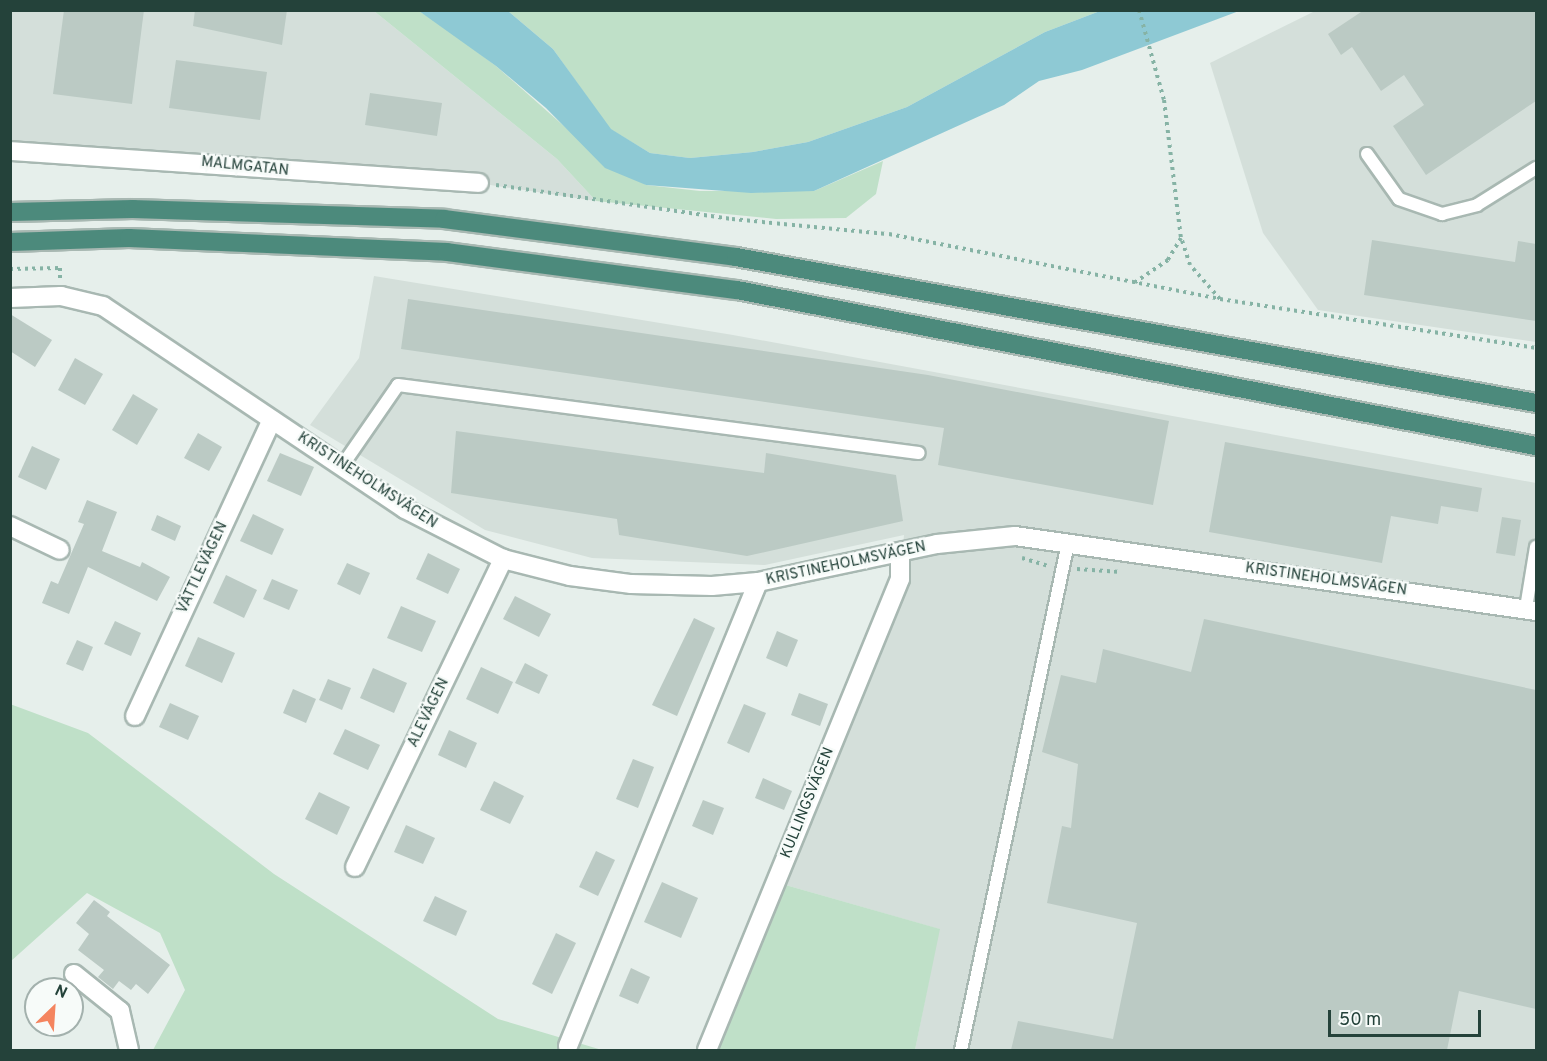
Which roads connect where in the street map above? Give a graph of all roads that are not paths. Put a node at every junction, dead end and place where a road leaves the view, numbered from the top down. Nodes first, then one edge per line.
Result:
1 (10, 151) edge
2 (1367, 154) dead end
3 (1536, 168) edge
4 (479, 183) road end
5 (10, 212) edge
6 (10, 242) edge
7 (10, 298) edge
8 (1536, 402) edge
9 (272, 420) junction
10 (1536, 447) edge
11 (919, 453) dead end
12 (342, 466) junction
13 (10, 526) edge
14 (1068, 543) junction
15 (1536, 548) edge
16 (60, 550) dead end
17 (900, 553) junction
18 (503, 559) junction
19 (758, 582) junction
20 (1531, 610) edge
21 (135, 716) dead end
22 (356, 867) dead end
23 (74, 974) dead end
24 (568, 1046) dead end
25 (129, 1050) edge
26 (707, 1050) edge
27 (961, 1050) edge

1 - 4 street, MALMGATAN
2 - 3 lane
5 - 8 highway
6 - 10 highway
7 - 9 street, KRISTINEHOLMSVÄGEN
9 - 12 street, KRISTINEHOLMSVÄGEN
9 - 21 street, VÄTTLEVÄGEN
11 - 12 lane
12 - 18 street, KRISTINEHOLMSVÄGEN
13 - 16 street
14 - 17 street, KRISTINEHOLMSVÄGEN
14 - 20 street, KRISTINEHOLMSVÄGEN
14 - 27 lane
15 - 20 lane
17 - 19 street, KRISTINEHOLMSVÄGEN
17 - 26 street, KULLINGSVÄGEN
18 - 19 street, KRISTINEHOLMSVÄGEN
18 - 22 street, ALEVÄGEN
19 - 24 street
23 - 25 street

